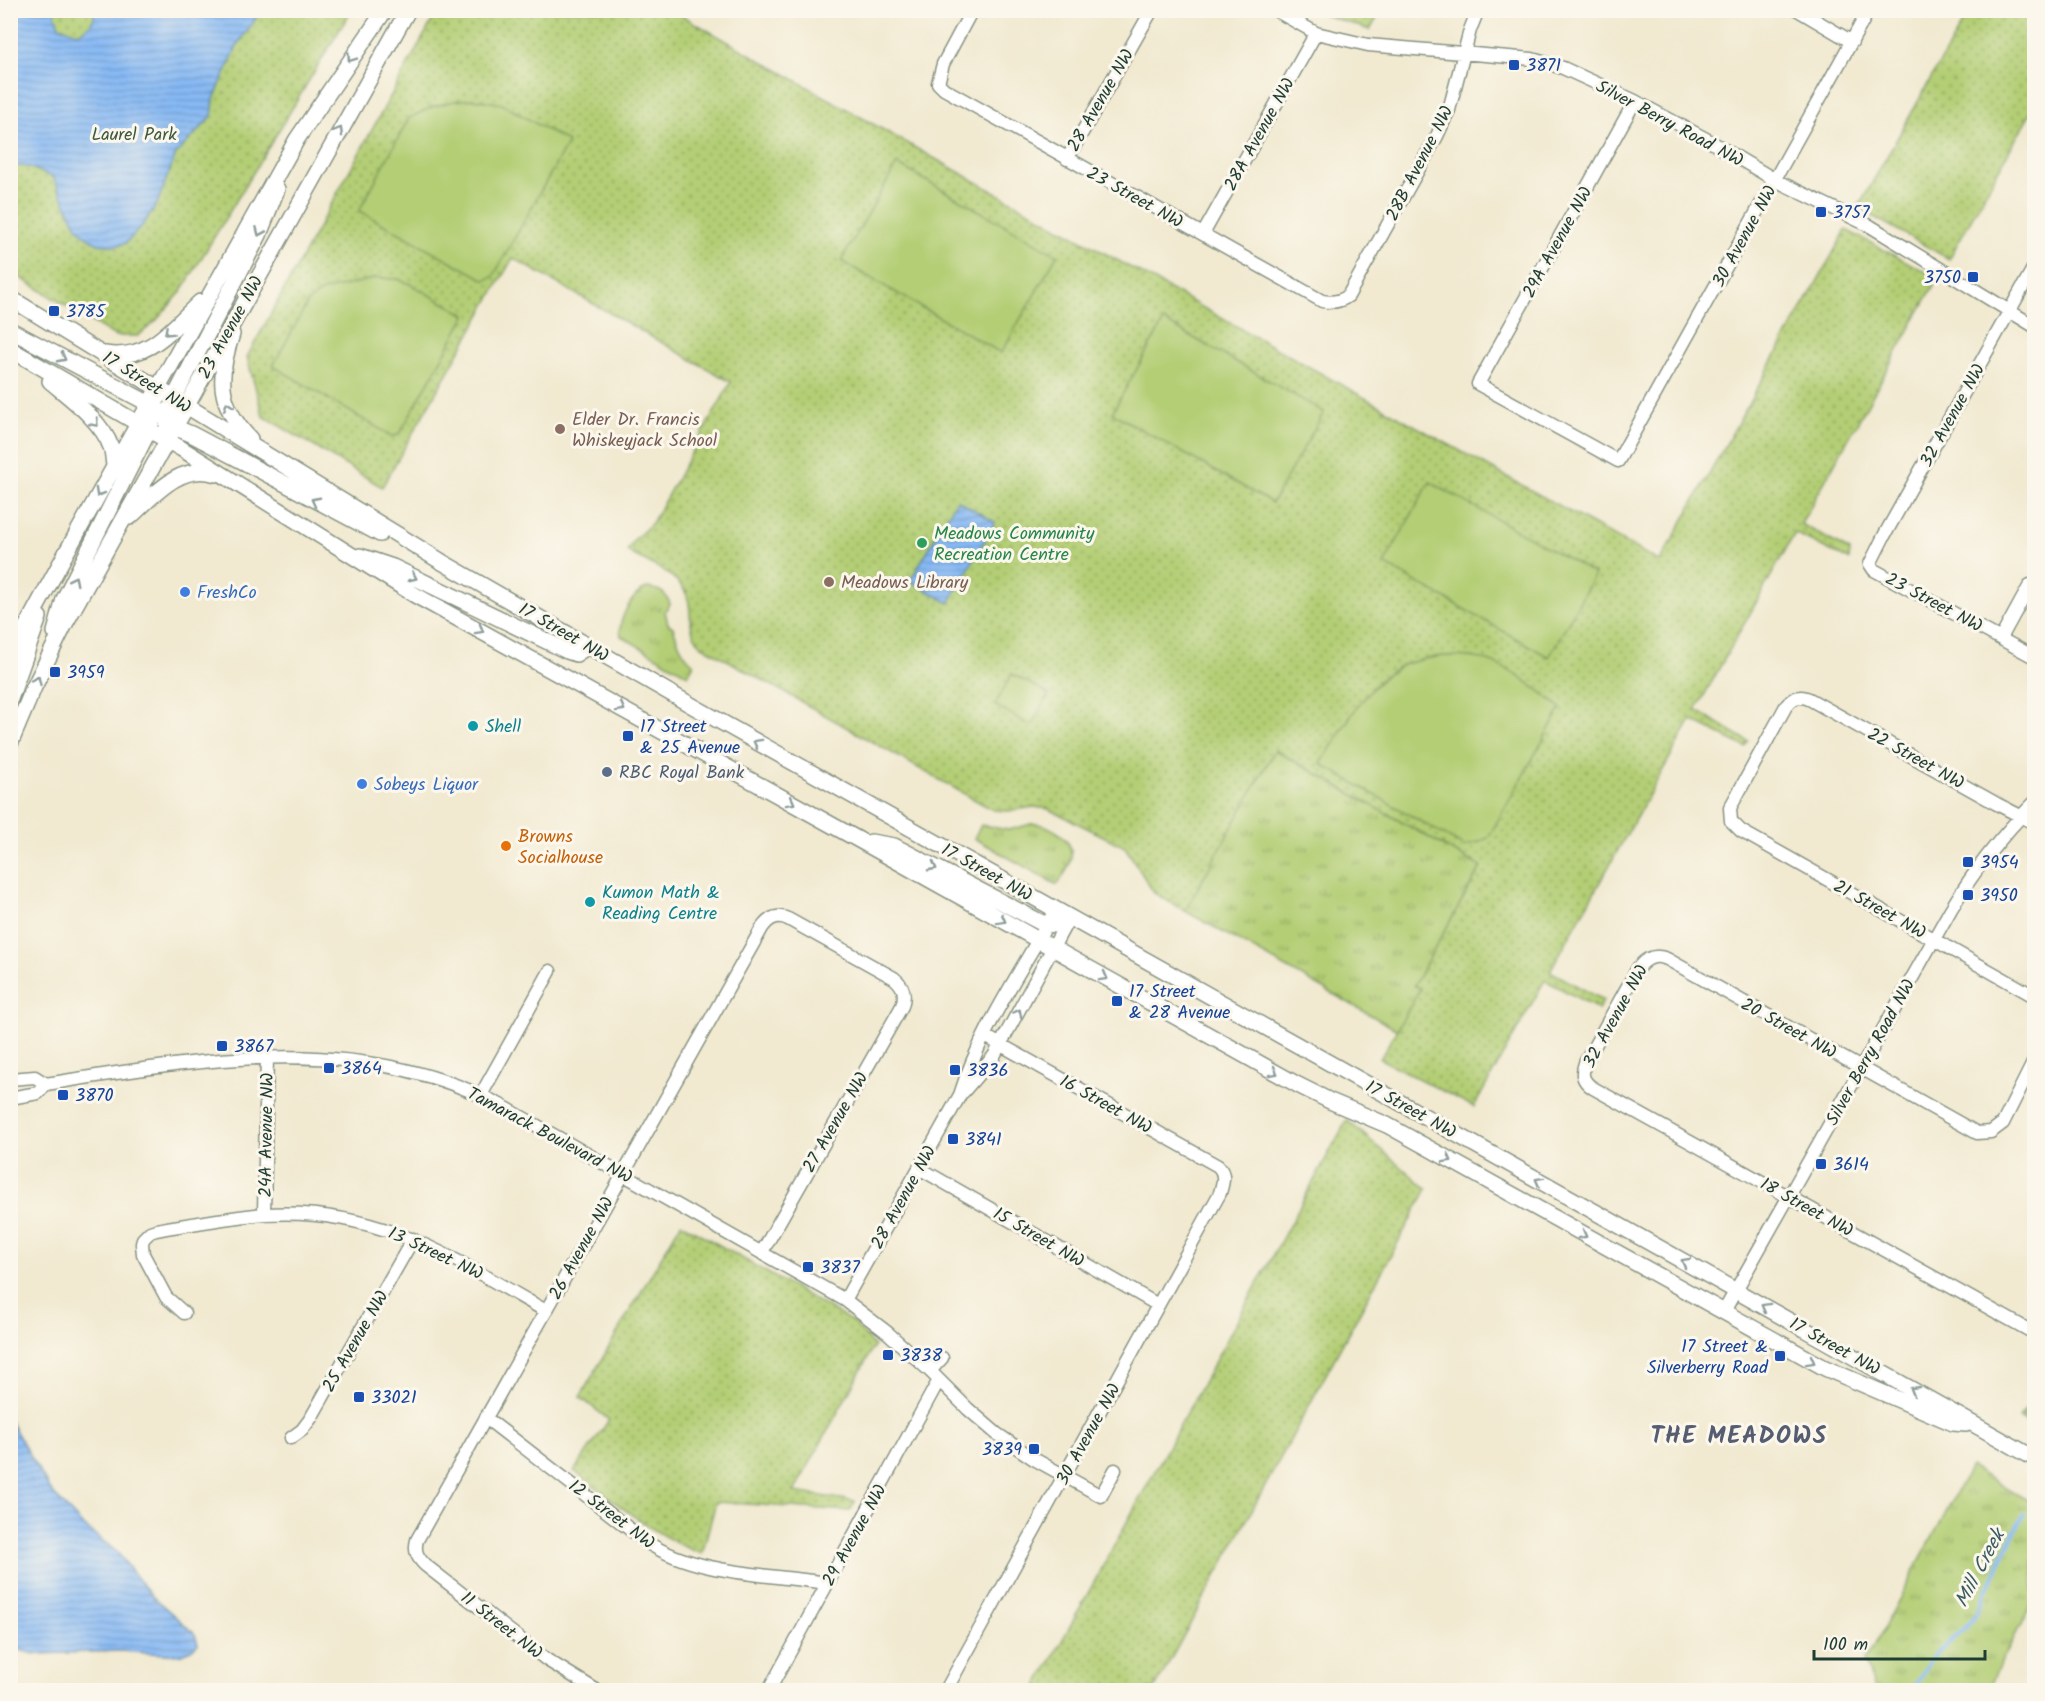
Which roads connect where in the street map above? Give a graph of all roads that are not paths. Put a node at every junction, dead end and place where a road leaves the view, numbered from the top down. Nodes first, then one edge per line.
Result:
1 (385, 10) edge
2 (408, 10) edge
3 (972, 10) edge
4 (1152, 10) edge
5 (1275, 10) edge
6 (1478, 10) edge
7 (1797, 10) edge
8 (1869, 10) edge
9 (1316, 33) junction
10 (1852, 42) junction
11 (1464, 52) junction
12 (1635, 101) junction
13 (297, 139) junction
14 (1067, 159) junction
15 (1775, 180) junction
16 (1203, 234) junction
17 (2034, 267) edge
18 (210, 292) junction
19 (10, 298) edge
20 (1336, 302) joint
21 (240, 308) junction
22 (2010, 312) junction
23 (2034, 326) edge
24 (10, 330) edge
25 (15, 353) edge
26 (102, 354) junction
27 (157, 388) junction
28 (162, 418) junction
29 (262, 452) junction
30 (1618, 461) joint
31 (114, 465) junction
32 (227, 479) junction
33 (118, 529) junction
34 (339, 549) junction
35 (425, 552) junction
36 (1870, 564) joint
37 (48, 585) junction
38 (2030, 585) dead end
39 (2001, 638) junction
40 (588, 646) junction
41 (49, 655) junction
42 (2034, 657) edge
43 (10, 660) edge
44 (10, 699) edge
45 (10, 744) edge
46 (2034, 803) edge
47 (2021, 816) junction
48 (1730, 817) joint
49 (2034, 823) edge
50 (859, 840) junction
51 (1055, 910) junction
52 (773, 917) joint
53 (1069, 918) junction
54 (1047, 925) junction
55 (1934, 939) junction
56 (1038, 940) junction
57 (1053, 948) junction
58 (1650, 957) joint
59 (550, 971) dead end
60 (2034, 996) edge
61 (985, 1036) junction
62 (1001, 1045) junction
63 (267, 1056) junction
64 (2034, 1061) edge
65 (1861, 1068) junction
66 (1583, 1078) joint
67 (10, 1080) edge
68 (46, 1084) junction
69 (481, 1095) junction
70 (960, 1095) junction
71 (10, 1098) edge
72 (919, 1168) junction
73 (623, 1174) junction
74 (1224, 1176) joint
75 (1789, 1197) junction
76 (264, 1214) junction
77 (413, 1239) junction
78 (762, 1252) junction
79 (1736, 1291) junction
80 (845, 1300) junction
81 (1158, 1305) junction
82 (546, 1311) junction
83 (1723, 1312) junction
84 (184, 1313) dead end
85 (2034, 1333) edge
86 (942, 1358) dead end
87 (934, 1376) junction
88 (486, 1418) junction
89 (1975, 1425) junction
90 (291, 1438) dead end
91 (2034, 1458) edge
92 (1115, 1470) dead end
93 (1065, 1476) junction
94 (416, 1552) joint
95 (827, 1583) junction
96 (596, 1690) edge
97 (768, 1690) edge
98 (946, 1690) edge

1 -> 13 main road, 23 Avenue NW
21 -> 2 main road, 23 Avenue NW
3 - 14 street, 23 Street NW
4 - 14 street, 28 Avenue NW
5 - 9 street, Silver Berry Road NW
6 - 11 street, 28B Avenue NW
7 - 10 street
8 - 10 street, 30 Avenue NW
9 - 11 street, Silver Berry Road NW
9 - 16 street, 28A Avenue NW
10 - 15 street, 30 Avenue NW
11 - 12 street, Silver Berry Road NW
11 - 20 street, 28B Avenue NW
12 - 15 street, Silver Berry Road NW
12 - 30 street, 29A Avenue NW
13 - 18 main road, 23 Avenue NW
13 -> 28 main road
14 - 16 street, 23 Street NW
15 - 22 street, Silver Berry Road NW
15 - 30 street, 30 Avenue NW
16 - 20 street, 23 Street NW
17 - 22 street, 32 Avenue NW
18 -> 26 main road
18 - 27 main road, 23 Avenue NW
19 - 26 main road, 17 Street NW
21 - 28 main road, 23 Avenue NW
29 -> 21 main road
22 - 23 street, Silver Berry Road NW
22 - 36 street, 32 Avenue NW
24 -> 28 main road
25 - 28 main road, 17 Street NW
25 -> 31 main road
26 - 27 main road, 17 Street NW
27 - 28 main road, 17 Street NW
28 - 29 main road, 17 Street NW
28 - 31 main road, 23 Avenue NW
28 - 32 main road, 17 Street NW
28 - 33 main road, 23 Avenue NW
35 -> 28 main road
41 -> 28 main road
29 - 35 main road, 17 Street NW
31 -> 37 main road, 23 Avenue NW
32 - 33 main road
32 - 34 main road, 17 Street NW
33 - 41 main road, 23 Avenue NW
34 -> 40 main road
34 -> 50 main road, 17 Street NW
35 - 40 main road, 17 Street NW
36 - 39 street, 23 Street NW
37 - 43 main road, 23 Avenue NW
37 - 44 main road
38 - 39 street, 23 Street NW
39 - 42 street, 23 Street NW
51 -> 40 main road, 17 Street NW
45 -> 41 main road, 23 Avenue NW
46 - 47 street, Silver Berry Road NW
47 - 48 street, 22 Street NW
47 - 49 street, 22 Street NW
47 - 55 street, Silver Berry Road NW
48 - 55 street, 21 Street NW
50 -> 54 main road
50 -> 56 main road, 17 Street NW
51 - 53 main road, 17 Street NW
51 - 54 street, 28 Avenue NW
52 - 73 street, 26 Avenue NW
52 - 78 street, 27 Avenue NW
53 - 54 main road
53 - 57 street, 28 Avenue NW
79 -> 53 main road, 17 Street NW
54 - 56 street, 28 Avenue NW
55 - 60 street, 21 Street NW
55 - 65 street, Silver Berry Road NW
56 - 57 main road, 17 Street NW
56 - 61 street, 28 Avenue NW
62 -> 57 street, 28 Avenue NW
57 -> 83 main road, 17 Street NW
58 - 65 street, 20 Street NW
58 - 66 street, 32 Avenue NW
59 - 69 street
61 - 62 street, 16 Street NW
61 - 70 street, 28 Avenue NW
62 - 70 street, 28 Avenue NW
62 - 74 street, 16 Street NW
63 - 68 street, Tamarack Boulevard NW
63 - 69 street, Tamarack Boulevard NW
63 - 76 street, 24A Avenue NW
64 - 65 street, 20 Street NW
65 - 75 street, Silver Berry Road NW
66 - 75 street, 18 Street NW
67 - 68 street, Tamarack Boulevard NW
68 - 71 street, Tamarack Boulevard NW
69 - 73 street, Tamarack Boulevard NW
70 - 72 street, 28 Avenue NW
72 - 80 street, 28 Avenue NW
72 - 81 street, 15 Street NW
73 - 78 street, Tamarack Boulevard NW
73 - 82 street, 26 Avenue NW
74 - 81 street, 30 Avenue NW
75 - 79 street, Silver Berry Road NW
75 - 85 street, 18 Street NW
76 - 77 street, 13 Street NW
76 - 84 street, 13 Street NW
77 - 82 street, 13 Street NW
77 - 90 street, 25 Avenue NW
78 - 80 street, Tamarack Boulevard NW
79 - 83 street, Silver Berry Road NW
89 -> 79 main road, 17 Street NW
80 - 87 street, Tamarack Boulevard NW
81 - 93 street, 30 Avenue NW
82 - 88 street, 26 Avenue NW
83 -> 89 main road, 17 Street NW
86 - 87 street
87 - 93 street, Tamarack Boulevard NW
87 - 95 street, 29 Avenue NW
88 - 94 street, 26 Avenue NW
88 - 95 street, 12 Street NW
89 - 91 main road, 17 Street NW
92 - 93 street, Tamarack Boulevard NW
93 - 98 street, 30 Avenue NW
94 - 96 street, 11 Street NW
95 - 97 street, 29 Avenue NW

